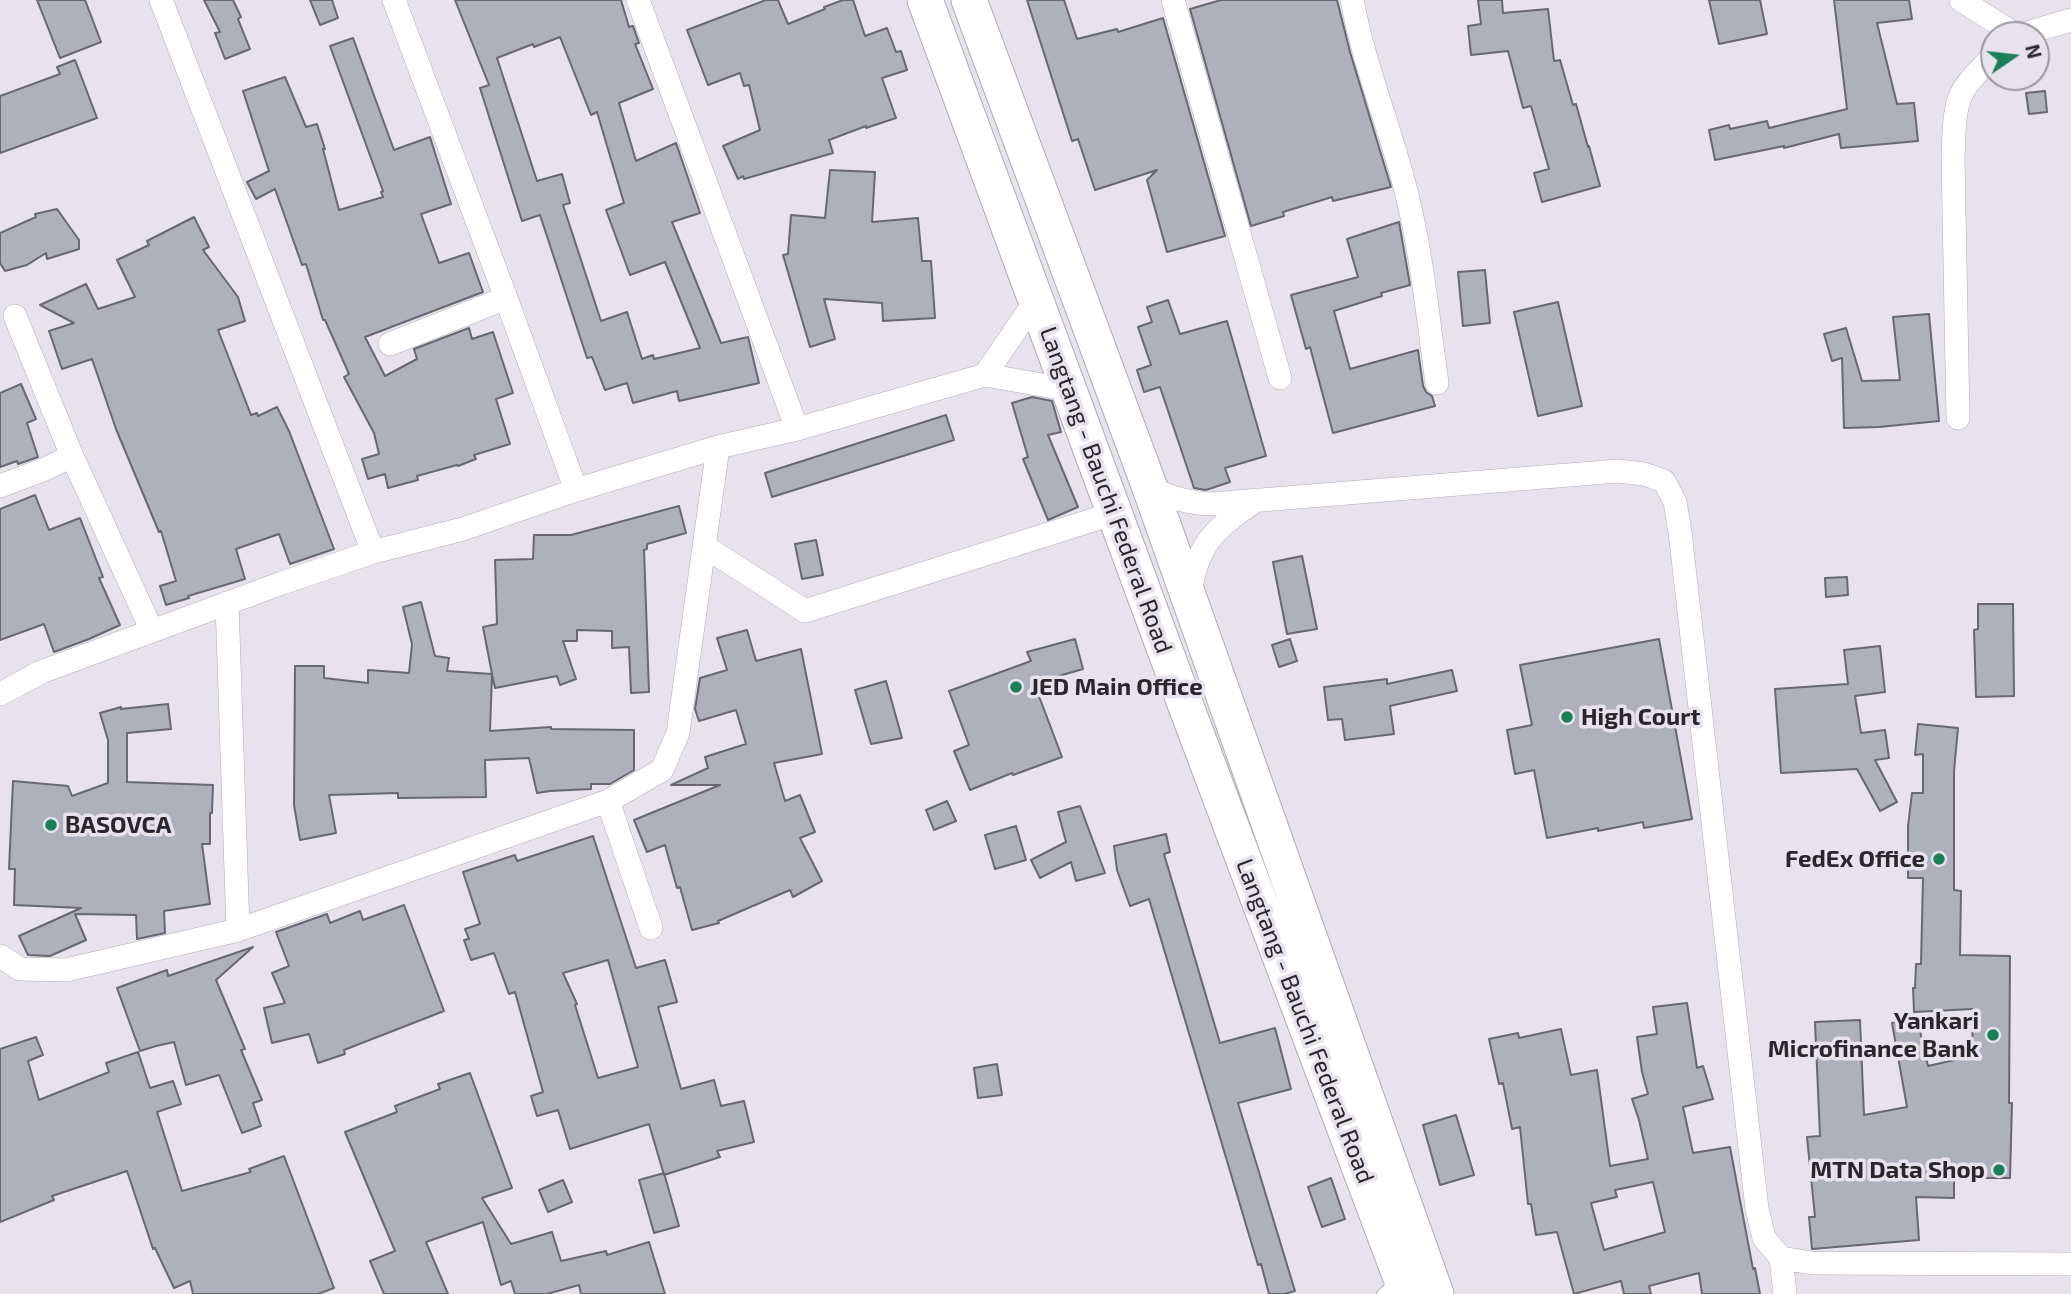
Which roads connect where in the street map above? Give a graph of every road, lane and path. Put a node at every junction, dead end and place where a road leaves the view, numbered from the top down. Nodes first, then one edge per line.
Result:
1 (161, 0) edge
2 (394, 0) edge
3 (638, 0) edge
4 (925, 0) edge
5 (969, 0) edge
6 (1173, 0) edge
7 (1352, 0) edge
8 (1961, 0) edge
9 (2071, 20) edge
10 (1995, 21) edge
11 (2050, 26) edge
12 (985, 40) junction
13 (946, 54) junction
14 (1980, 70) edge
15 (506, 298) junction
16 (1035, 300) junction
17 (15, 316) dead end
18 (390, 344) dead end
19 (985, 375) junction
20 (1280, 378) dead end
21 (1437, 383) dead end
22 (1070, 390) junction
23 (1958, 418) dead end
24 (797, 429) junction
25 (718, 447) junction
26 (72, 456) junction
27 (0, 486) edge
28 (1150, 488) junction
29 (576, 490) junction
30 (1255, 501) junction
31 (1115, 513) junction
32 (704, 546) junction
33 (373, 552) junction
34 (1189, 598) junction
35 (227, 603) junction
36 (152, 631) junction
37 (1209, 657) junction
38 (1172, 669) junction
39 (0, 694) edge
40 (608, 801) junction
41 (651, 928) dead end
42 (238, 930) junction
43 (0, 956) edge
44 (1780, 1258) junction
45 (2071, 1264) edge
46 (1397, 1289) edge
47 (1436, 1294) edge
48 (1785, 1294) edge

1 - 33 street
2 - 15 street
3 - 24 street
4 - 13 main road, Langtang - Bauchi Federal Road
5 - 12 main road, Langtang - Bauchi Federal Road
6 - 20 street
7 - 21 street
8 - 10 street
9 - 11 street
12 - 13 main road
12 - 28 main road, Langtang - Bauchi Federal Road
13 - 16 main road, Langtang - Bauchi Federal Road
14 - 23 street
15 - 18 street
15 - 29 street
16 - 19 street
16 - 22 main road, Langtang - Bauchi Federal Road
17 - 26 street
19 - 22 street
19 - 24 street
22 - 31 main road, Langtang - Bauchi Federal Road
24 - 25 street
25 - 29 street
25 - 32 street
26 - 27 street
26 - 36 street
28 - 30 street
28 - 34 main road, Langtang - Bauchi Federal Road
29 - 33 street
30 - 34 street
30 - 44 street
31 - 32 street
31 - 38 main road, Langtang - Bauchi Federal Road
32 - 40 street
33 - 35 street
34 - 37 main road, Langtang - Bauchi Federal Road
35 - 36 street
35 - 42 street
36 - 39 street
37 - 38 main road
37 - 47 main road, Langtang - Bauchi Federal Road
38 - 46 main road, Langtang - Bauchi Federal Road
40 - 41 street
40 - 42 street
42 - 43 street
44 - 45 street
44 - 48 street

